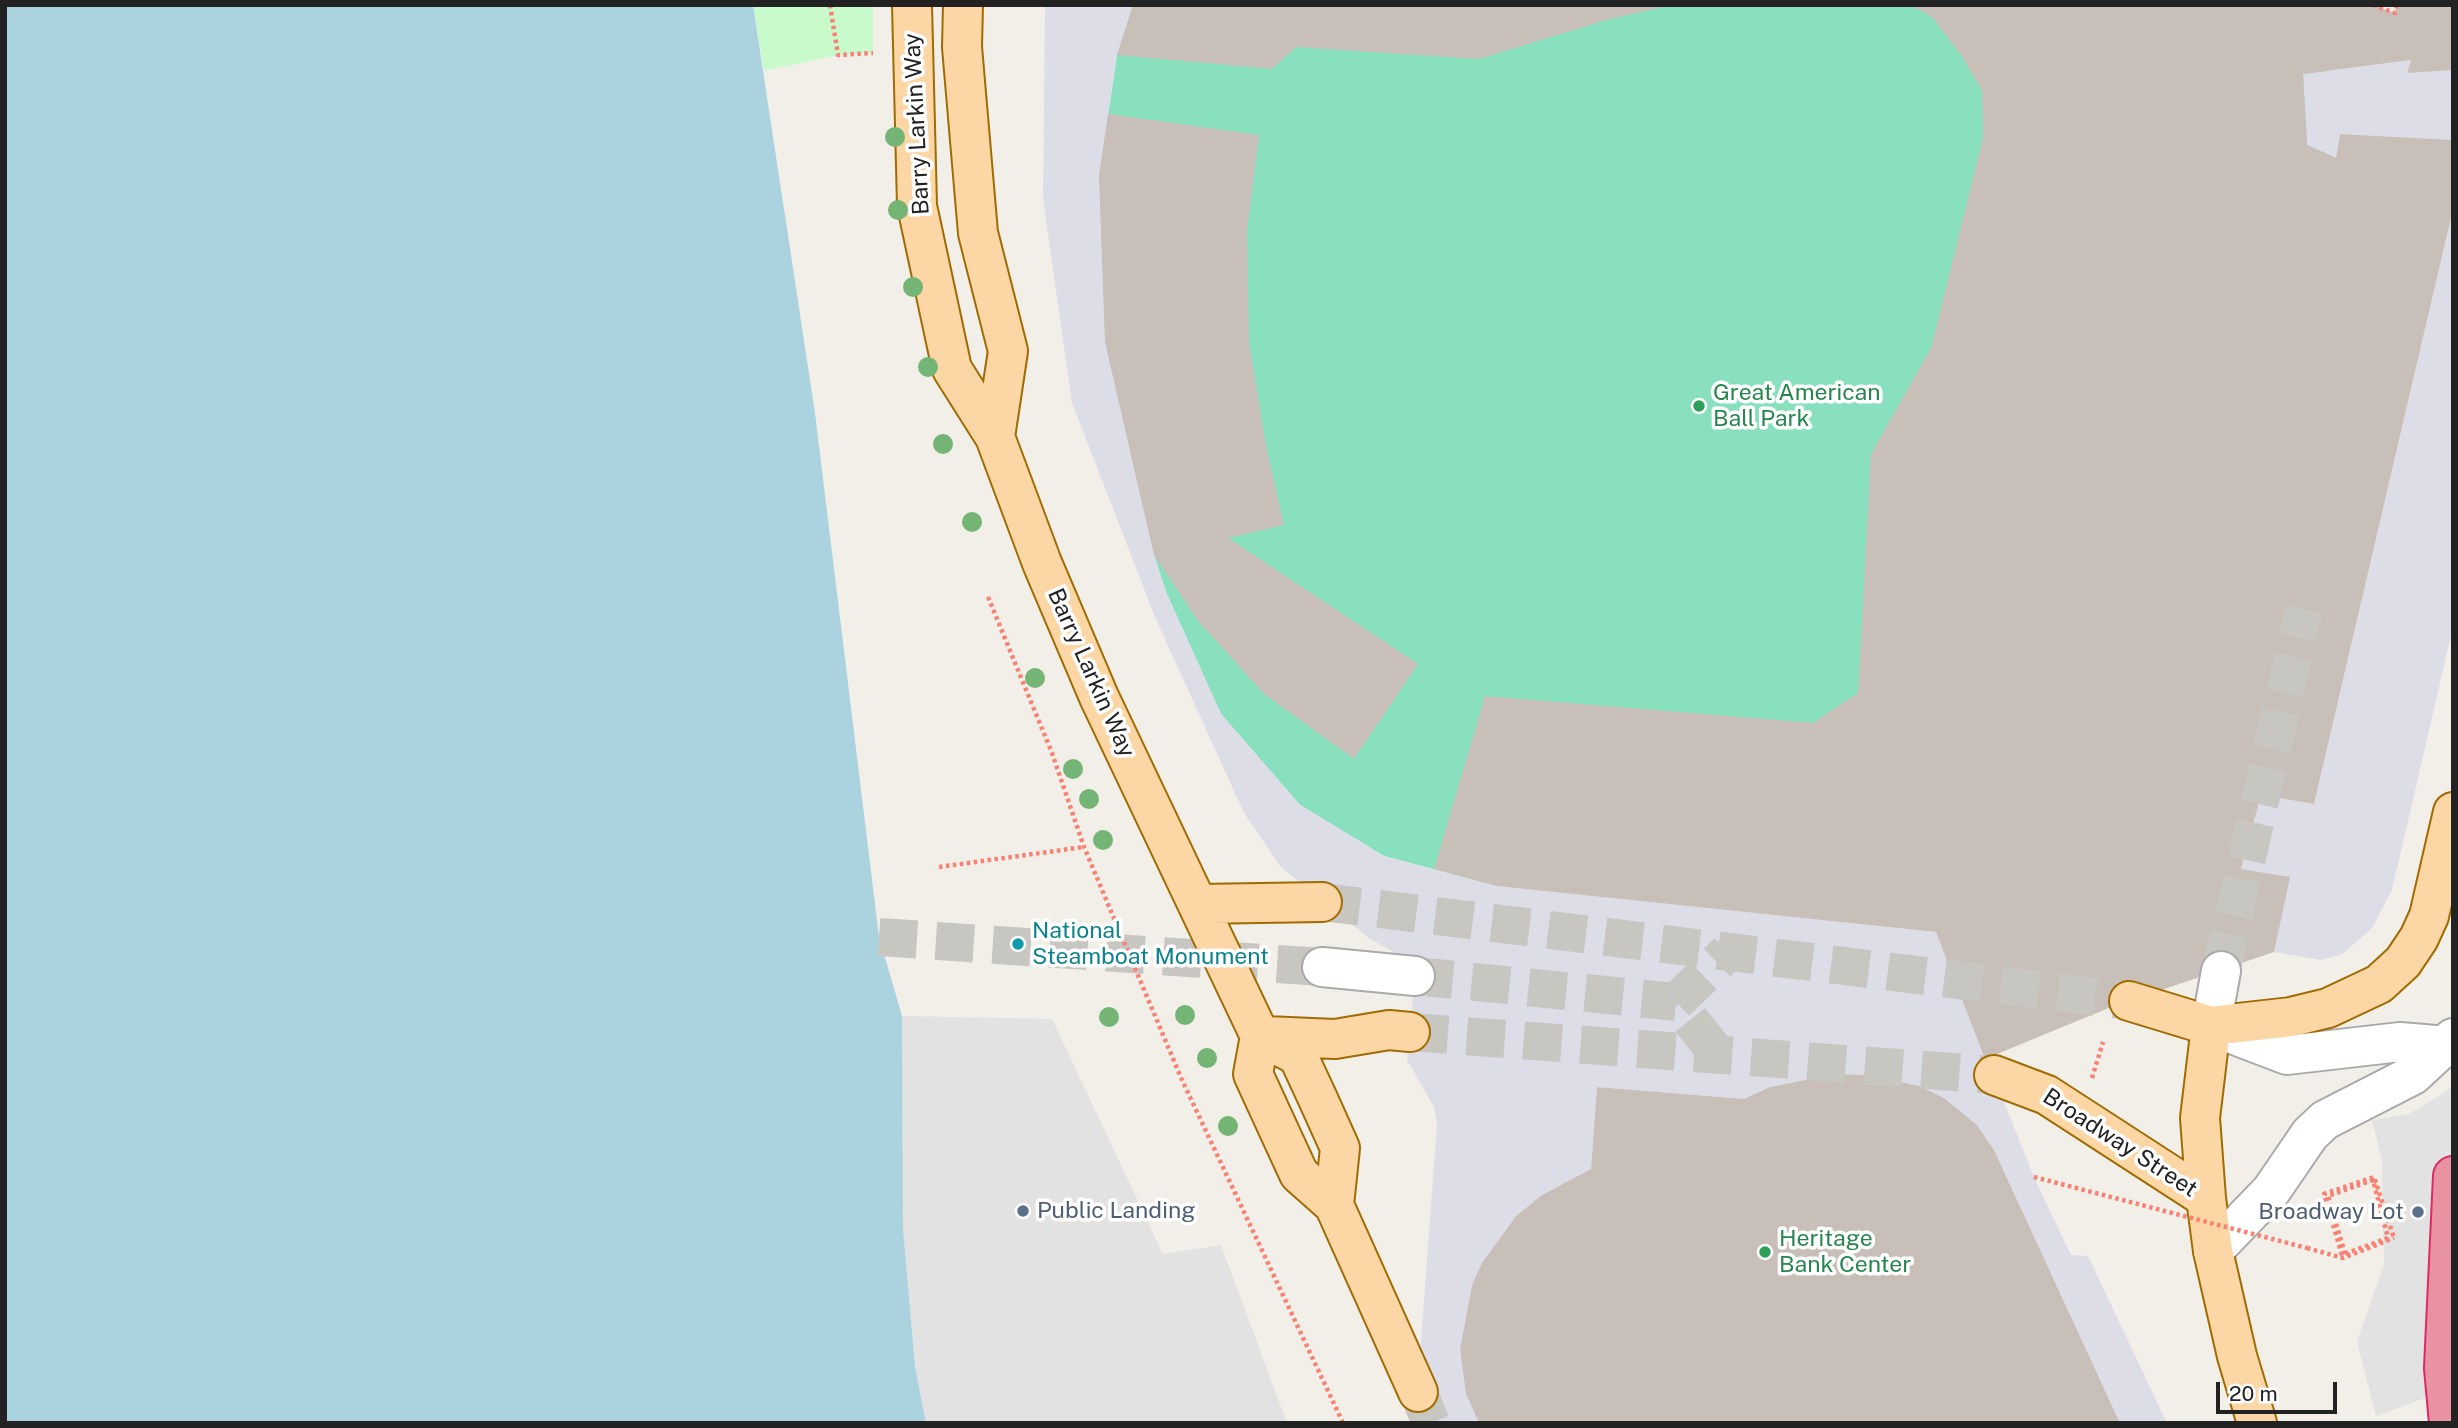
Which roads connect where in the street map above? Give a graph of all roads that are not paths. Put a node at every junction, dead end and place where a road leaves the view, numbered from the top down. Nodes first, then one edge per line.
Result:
1 (912, 5) edge
2 (963, 5) edge
3 (995, 437) junction
4 (2453, 812) edge
5 (1322, 902) tunnel mouth
6 (1198, 904) junction
7 (1322, 967) tunnel mouth
8 (2221, 971) tunnel mouth
9 (1415, 976) tunnel mouth
10 (2129, 1001) tunnel mouth
11 (2211, 1026) junction
12 (1410, 1032) tunnel mouth
13 (1260, 1036) junction
14 (2450, 1042) edge
15 (1993, 1075) tunnel mouth
16 (2453, 1176) edge
17 (2206, 1198) junction
18 (2213, 1251) junction
19 (1418, 1392) tunnel mouth
20 (2257, 1423) edge
21 (2449, 1423) edge

1 - 3 main road, Barry Larkin Way
2 - 3 main road, Barry Larkin Way
3 - 6 main road, Barry Larkin Way
4 - 11 main road
5 - 6 main road
6 - 13 main road, Barry Larkin Way
7 - 9 lane
8 - 11 lane
10 - 11 main road
11 - 14 lane
11 - 17 main road
12 - 13 main road
13 - 19 main road
14 - 18 lane
15 - 17 main road, Broadway Street
16 - 21 highway
17 - 18 main road
18 - 20 main road

